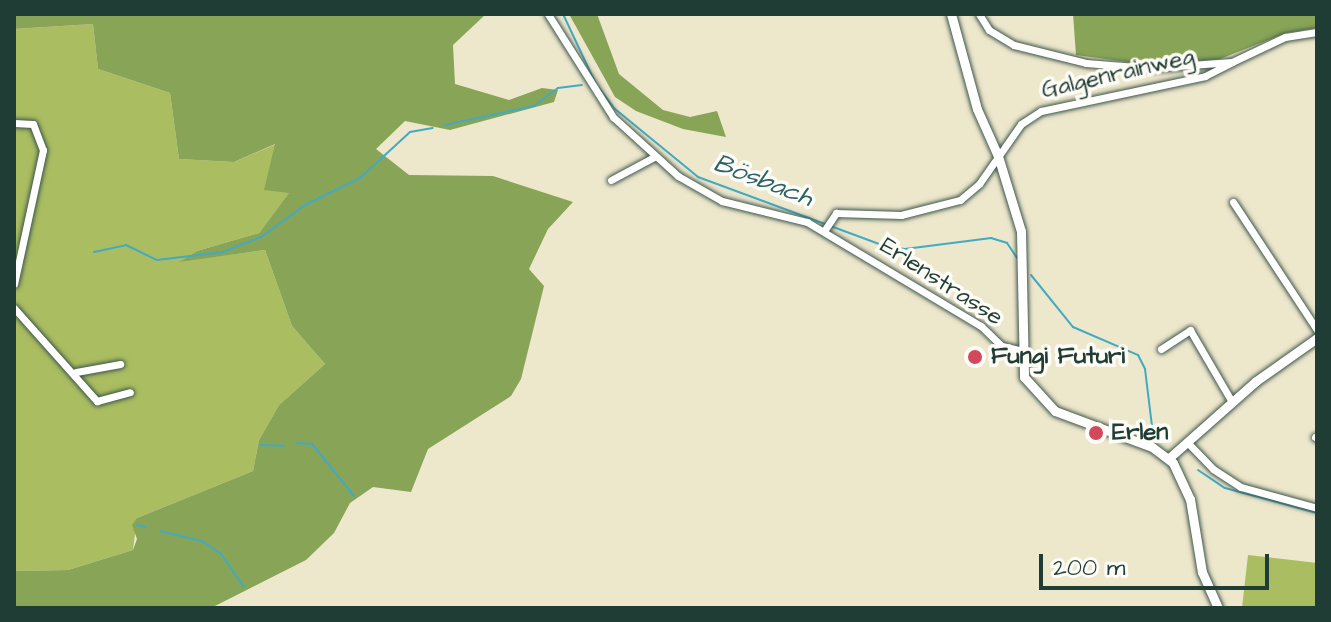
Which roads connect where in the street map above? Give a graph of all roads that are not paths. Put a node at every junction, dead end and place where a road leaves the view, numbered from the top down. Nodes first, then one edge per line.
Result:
1 (548, 14) edge
2 (951, 14) edge
3 (979, 14) edge
4 (1317, 32) edge
5 (1232, 62) junction
6 (14, 123) edge
7 (998, 156) junction
8 (654, 157) junction
9 (611, 180) dead end
10 (1233, 202) dead end
11 (827, 225) junction
12 (14, 284) edge
13 (14, 308) edge
14 (1317, 330) edge
15 (1317, 338) edge
16 (1161, 349) dead end
17 (1020, 350) junction
18 (120, 364) dead end
19 (76, 372) junction
20 (130, 392) dead end
21 (1232, 402) junction
22 (1188, 443) junction
23 (1169, 458) junction
24 (1317, 508) edge
25 (1218, 608) edge

1 - 8 street, Erlenstrasse
2 - 7 street
3 - 5 street
4 - 5 street, Galgenrainweg
5 - 7 street, Galgenrainweg
6 - 12 street
7 - 11 street, Galgenrainweg
7 - 17 street
8 - 9 street
8 - 11 street, Erlenstrasse
10 - 14 street
11 - 17 street, Erlenstrasse
13 - 19 street
15 - 21 street
16 - 21 street
17 - 23 street, Erlenstrasse
18 - 19 street
19 - 20 street
21 - 22 street
22 - 23 street
22 - 24 street
23 - 25 street

